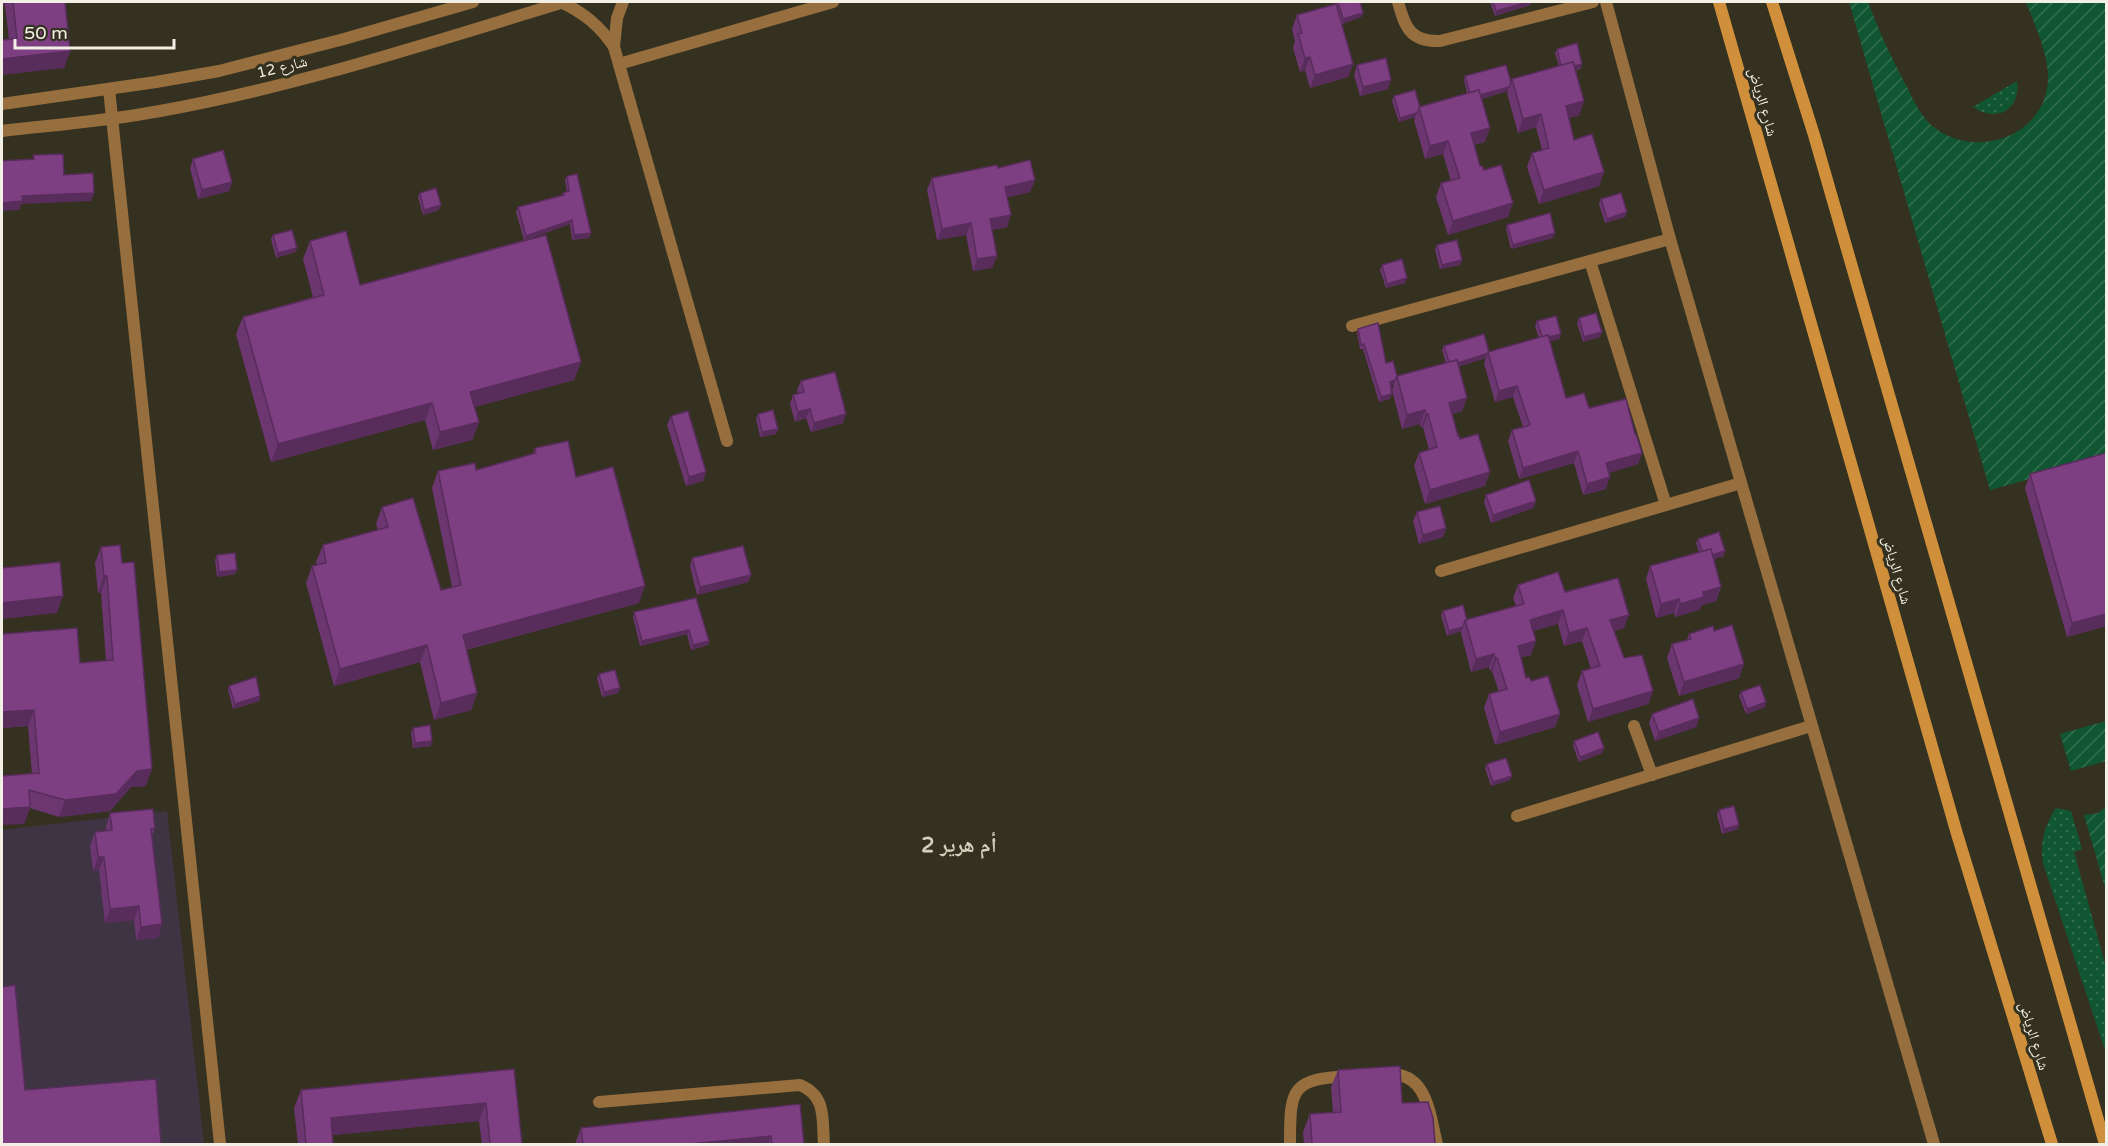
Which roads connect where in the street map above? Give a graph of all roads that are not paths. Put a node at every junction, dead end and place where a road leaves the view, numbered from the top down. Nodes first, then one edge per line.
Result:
1 (473, 2) edge
2 (562, 2) edge
3 (623, 2) edge
4 (833, 2) edge
5 (1398, 2) edge
6 (1593, 2) edge
7 (1606, 2) edge
8 (1719, 2) edge
9 (1772, 2) edge
10 (438, 7) edge
11 (614, 47) junction
12 (619, 64) junction
13 (109, 89) junction
14 (2, 104) edge
15 (113, 119) junction
16 (2, 131) edge
17 (1670, 239) junction
18 (1590, 261) junction
19 (1352, 326) dead end
20 (727, 441) dead end
21 (1741, 483) junction
22 (1666, 505) junction
23 (1441, 571) dead end
24 (1634, 726) dead end
25 (1811, 726) junction
26 (1652, 775) junction
27 (1517, 816) dead end
28 (599, 1101) dead end
29 (220, 1144) edge
30 (824, 1144) edge
31 (1290, 1144) edge
32 (1437, 1144) edge
33 (1934, 1144) edge
34 (2052, 1144) edge
35 (2105, 1144) edge

1 - 10 street, شارع 12
2 - 11 street
2 - 15 street, شارع 12
3 - 11 street
4 - 12 street
5 - 6 street
7 - 17 street
8 - 34 main road, شارع الرياض
9 - 35 main road
10 - 13 street, شارع 12
11 - 12 street
12 - 20 street
13 - 14 street, شارع 12
13 - 15 street
15 - 16 street, شارع 12
15 - 29 street
17 - 18 street
17 - 21 street
18 - 19 street
18 - 22 street
21 - 22 street
21 - 25 street
22 - 23 street
24 - 26 street
25 - 26 street
25 - 33 street
26 - 27 street
28 - 30 street
31 - 32 street

